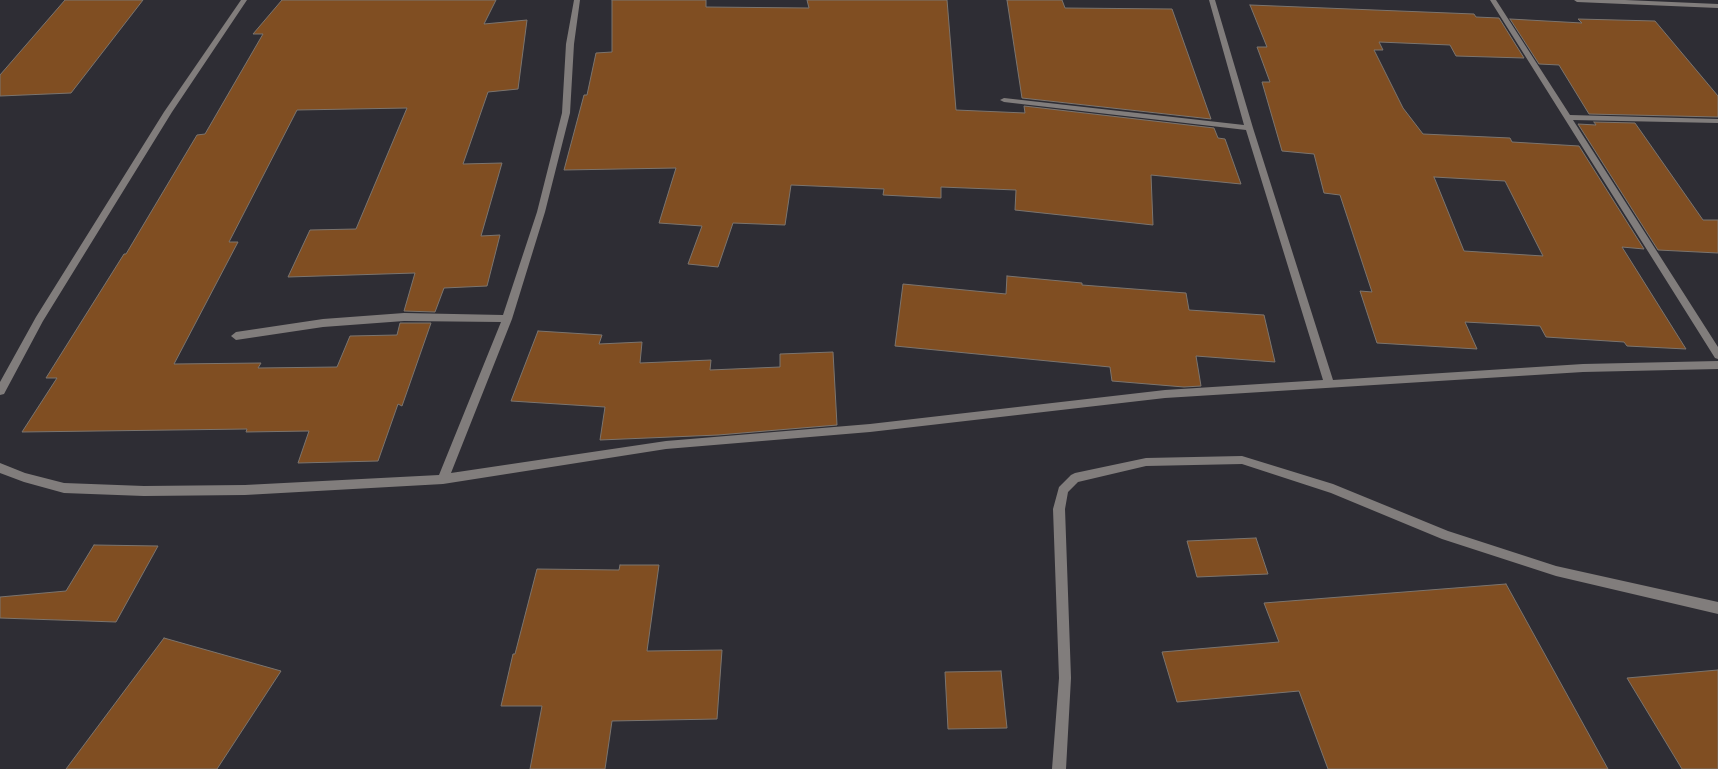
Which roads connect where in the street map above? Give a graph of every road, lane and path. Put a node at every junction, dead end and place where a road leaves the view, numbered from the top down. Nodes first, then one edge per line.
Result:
1 (244, 0) edge
2 (577, 0) edge
3 (1212, 0) edge
4 (1492, 0) edge
5 (1577, 0) edge
6 (1718, 6) edge
7 (1004, 100) dead end
8 (1567, 117) junction
9 (1718, 121) edge
10 (1249, 128) junction
11 (507, 319) junction
12 (236, 336) dead end
13 (1718, 355) edge
14 (1718, 364) edge
15 (1329, 384) junction
16 (0, 391) edge
17 (0, 468) edge
18 (443, 479) junction
19 (1718, 608) edge
20 (1059, 769) edge

1 - 16 street
2 - 11 street
3 - 10 street
4 - 8 street
5 - 6 street
7 - 10 street
8 - 9 street
8 - 13 street
10 - 15 street
11 - 12 street
11 - 18 street
14 - 15 street
15 - 18 street
17 - 18 street
19 - 20 street

